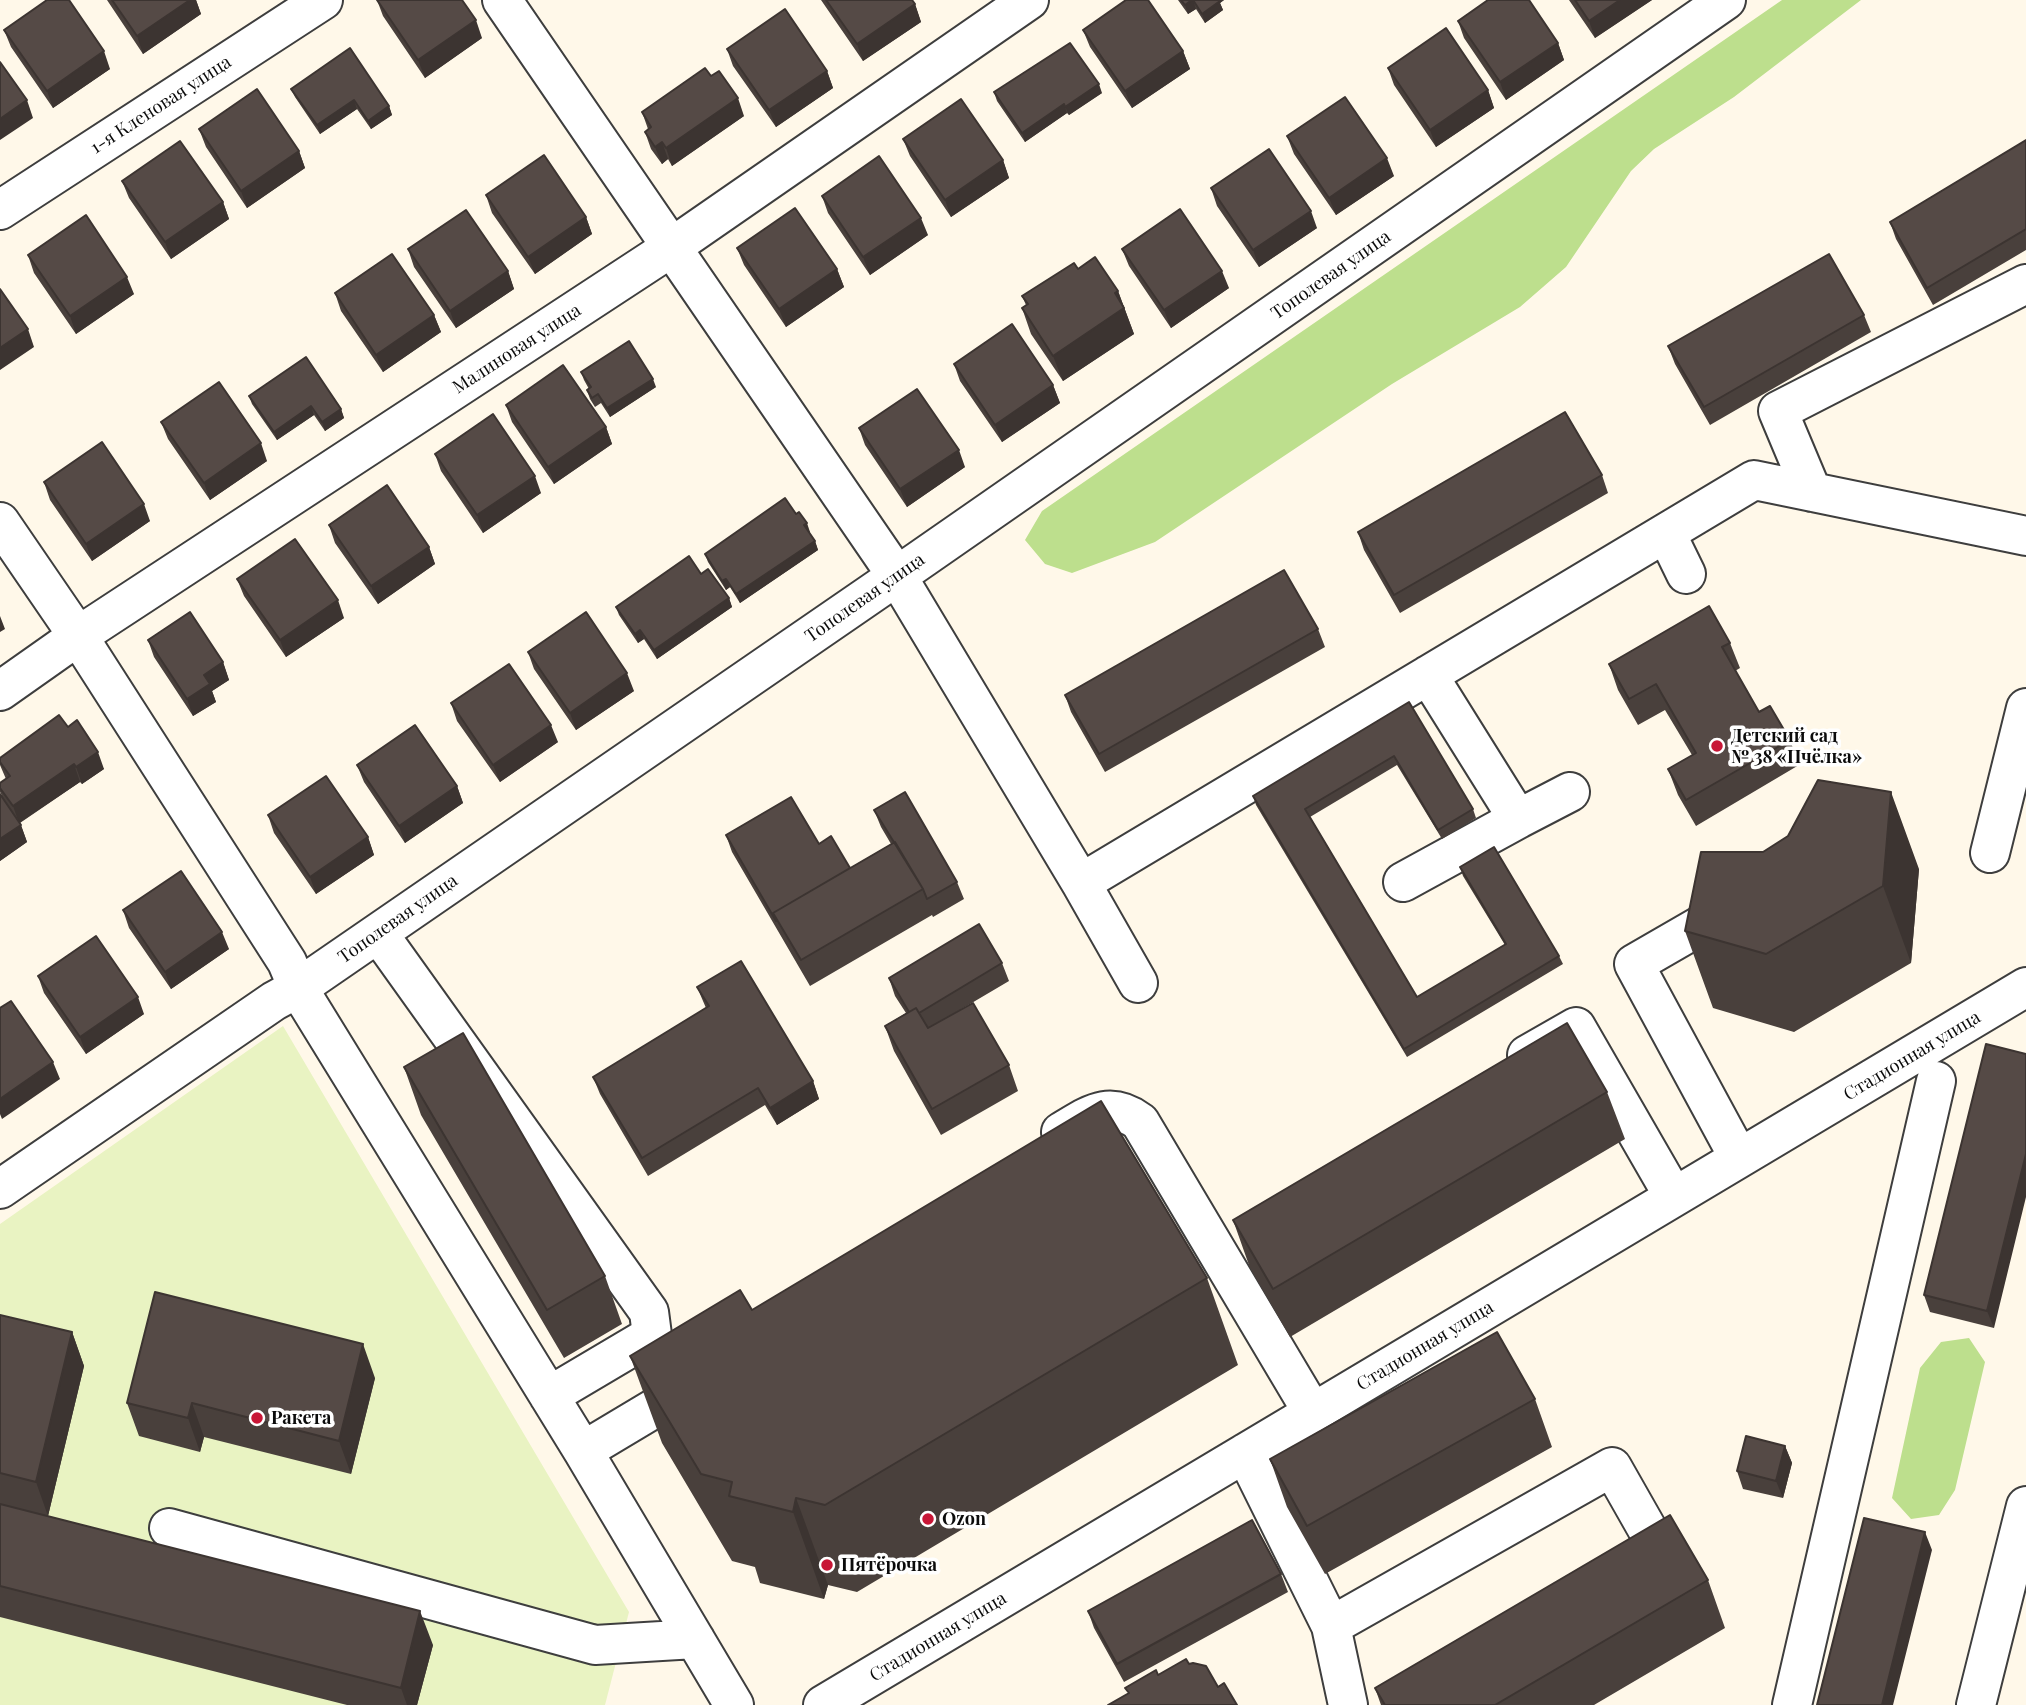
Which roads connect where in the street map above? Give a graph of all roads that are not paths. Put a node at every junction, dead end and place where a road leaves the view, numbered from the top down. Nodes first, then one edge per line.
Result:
1 (323, 0) edge
2 (502, 0) edge
3 (1029, 0) edge
4 (1726, 0) edge
5 (0, 209) edge
6 (671, 247) junction
7 (2026, 284) edge
8 (1812, 492) junction
9 (0, 522) edge
10 (1665, 533) junction
11 (2026, 536) edge
12 (1686, 574) dead end
13 (897, 576) junction
14 (78, 636) junction
15 (1428, 675) junction
16 (0, 691) edge
17 (2026, 708) edge
18 (1570, 792) dead end
19 (1518, 819) junction
20 (1990, 853) dead end
21 (1403, 882) dead end
22 (1081, 883) junction
23 (1753, 896) edge
24 (378, 933) junction
25 (1138, 983) dead end
26 (2026, 987) edge
27 (298, 988) junction
28 (1493, 1075) edge
29 (1936, 1081) dead end
30 (1035, 1147) edge
31 (1739, 1158) junction
32 (0, 1189) edge
33 (1674, 1197) junction
34 (723, 1368) edge
35 (549, 1396) junction
36 (1313, 1413) junction
37 (583, 1451) junction
38 (1245, 1453) junction
39 (2026, 1506) edge
40 (169, 1528) dead end
41 (1597, 1582) edge
42 (1331, 1626) junction
43 (695, 1639) junction
44 (734, 1705) edge
45 (823, 1705) edge
46 (1348, 1705) edge
47 (1792, 1705) edge
48 (1976, 1705) edge

1 - 5 street, 1-я Кленовая улица
2 - 6 street
3 - 6 street, Малиновая улица
4 - 13 street, Тополевая улица
6 - 13 street
6 - 14 street, Малиновая улица
7 - 8 street
8 - 10 street
8 - 11 street
9 - 14 street
10 - 12 street
10 - 15 street
13 - 22 street
13 - 24 street, Тополевая улица
14 - 16 street, Малиновая улица
14 - 27 street
15 - 19 street
15 - 22 street
17 - 20 street
18 - 19 street
19 - 21 street
22 - 25 street
23 - 31 street
24 - 27 street, Тополевая улица
24 - 35 street
26 - 31 street, Стадионная улица
27 - 32 street, Тополевая улица
27 - 35 street
28 - 33 street
29 - 47 street
30 - 36 street
31 - 33 street, Стадионная улица
33 - 36 street, Стадионная улица
34 - 37 street
35 - 37 street
36 - 38 street, Стадионная улица
37 - 43 street
38 - 42 street
38 - 45 street, Стадионная улица
39 - 48 street
40 - 43 street
41 - 42 street
42 - 46 street
43 - 44 street

